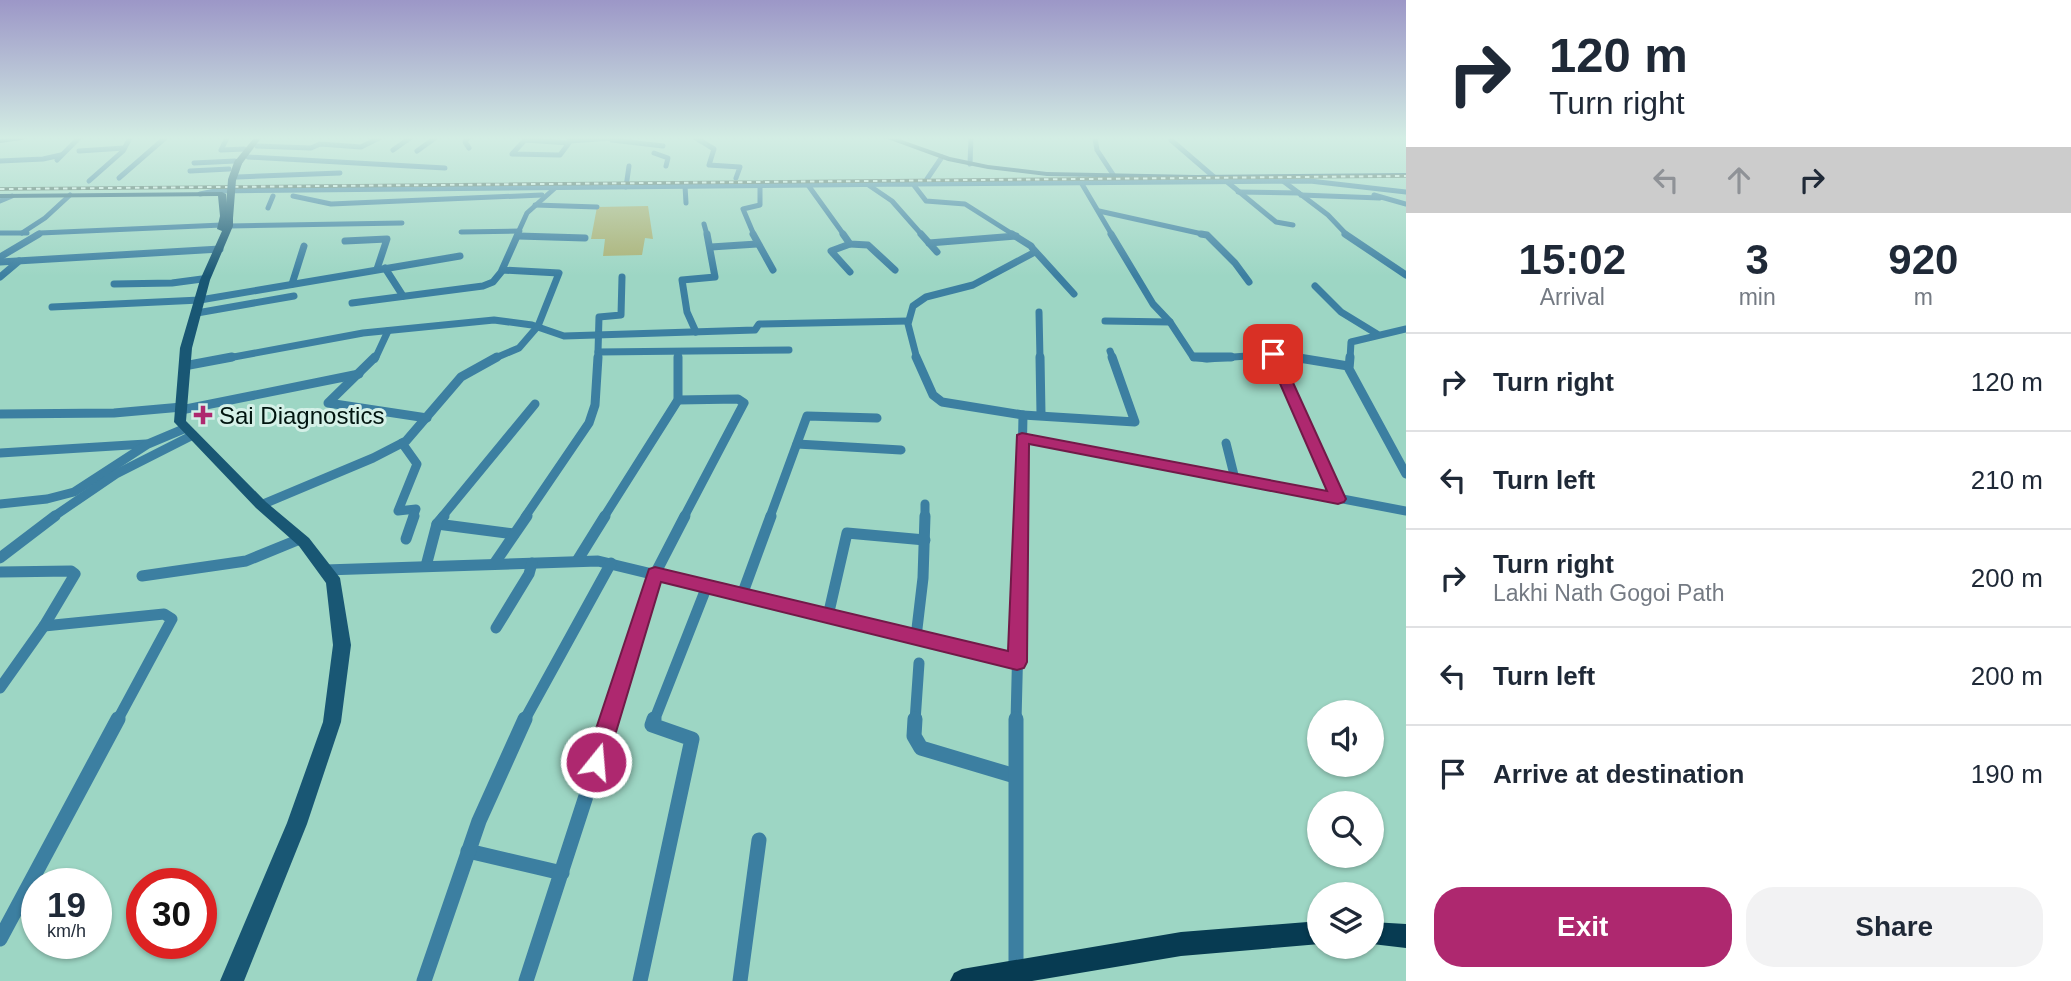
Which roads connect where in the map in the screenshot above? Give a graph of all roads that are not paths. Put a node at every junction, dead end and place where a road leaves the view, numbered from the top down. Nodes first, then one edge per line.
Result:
1 (232, 184) edge
2 (626, 184) edge
3 (866, 184) junction
4 (913, 184) junction
5 (920, 184) edge
6 (1082, 184) edge
7 (1229, 184) edge
8 (1287, 184) edge
9 (1349, 184) edge
10 (1354, 184) junction
11 (808, 185) junction
12 (685, 186) junction
13 (760, 186) junction
14 (626, 187) junction
15 (555, 188) junction
16 (1237, 192) junction
17 (1406, 192) edge
18 (199, 194) junction
19 (222, 194) junction
20 (1300, 194) junction
21 (70, 195) junction
22 (547, 195) junction
23 (274, 196) junction
24 (1380, 198) junction
25 (0, 199) edge
26 (686, 203) dead end
27 (1406, 204) edge
28 (535, 205) junction
29 (597, 207) dead end
30 (268, 208) dead end
31 (1099, 211) junction
32 (227, 223) junction
33 (402, 223) dead end
34 (704, 224) dead end
35 (1293, 225) dead end
36 (461, 232) dead end
37 (0, 233) edge
38 (22, 233) junction
39 (519, 233) junction
40 (37, 234) junction
41 (1017, 236) junction
42 (585, 238) dead end
43 (345, 241) dead end
44 (929, 243) junction
45 (757, 244) junction
46 (850, 244) junction
47 (304, 246) dead end
48 (711, 247) junction
49 (218, 249) junction
50 (1035, 251) junction
51 (937, 252) dead end
52 (460, 256) dead end
53 (0, 259) edge
54 (19, 261) junction
55 (381, 268) junction
56 (773, 270) dead end
57 (895, 270) dead end
58 (502, 271) junction
59 (850, 272) dead end
60 (1406, 275) edge
61 (0, 277) edge
62 (622, 277) dead end
63 (204, 280) junction
64 (1248, 282) dead end
65 (114, 284) dead end
66 (292, 284) junction
67 (1315, 286) dead end
68 (1074, 294) dead end
69 (294, 296) dead end
70 (403, 296) junction
71 (352, 303) dead end
72 (198, 306) junction
73 (52, 307) dead end
74 (1039, 312) dead end
75 (908, 321) junction
76 (1105, 321) dead end
77 (1170, 323) junction
78 (538, 327) junction
79 (1406, 329) edge
80 (388, 331) junction
81 (696, 332) junction
82 (1377, 334) junction
83 (600, 336) junction
84 (789, 350) dead end
85 (1111, 351) dead end
86 (597, 352) junction
87 (678, 353) junction
88 (1273, 354) junction
89 (184, 366) junction
90 (1348, 366) junction
91 (359, 374) junction
92 (678, 400) junction
93 (535, 404) dead end
94 (181, 409) junction
95 (0, 414) edge
96 (1041, 414) junction
97 (1023, 415) junction
98 (427, 418) junction
99 (877, 418) dead end
100 (190, 432) junction
101 (1022, 438) junction
102 (402, 443) junction
103 (1226, 443) dead end
104 (148, 444) junction
105 (797, 444) junction
106 (901, 450) dead end
107 (0, 453) edge
108 (1406, 474) edge
109 (1235, 479) junction
110 (1338, 499) junction
111 (0, 504) edge
112 (925, 504) dead end
113 (261, 505) junction
114 (1406, 511) edge
115 (438, 524) junction
116 (514, 534) junction
117 (300, 539) junction
118 (406, 539) dead end
119 (925, 540) junction
120 (0, 558) edge
121 (577, 561) junction
122 (533, 562) junction
123 (611, 563) junction
124 (494, 564) junction
125 (426, 566) junction
126 (325, 570) junction
127 (0, 572) edge
128 (655, 574) junction
129 (142, 576) dead end
130 (707, 586) junction
131 (742, 595) junction
132 (828, 616) junction
133 (44, 626) junction
134 (496, 628) dead end
135 (916, 637) junction
136 (1017, 662) junction
137 (919, 663) dead end
138 (0, 688) edge
139 (1015, 776) junction
140 (759, 840) dead end
141 (468, 851) junction
142 (562, 873) junction
143 (1307, 933) edge
144 (1384, 934) edge
145 (1406, 936) edge
146 (0, 939) edge
147 (1016, 977) edge
148 (232, 981) edge
149 (424, 981) edge
150 (526, 981) edge
151 (640, 981) edge
152 (740, 981) edge
153 (962, 981) edge

1 - 32 main road, bridge
2 - 14 street
3 - 4 street
3 - 11 street
3 - 44 street
4 - 5 street
4 - 41 street
6 - 31 street
7 - 16 street
8 - 20 street
9 - 10 street
10 - 17 street
10 - 24 street
11 - 13 street
11 - 46 street
12 - 13 street
12 - 14 street
12 - 26 street
13 - 45 street
14 - 15 street
15 - 18 street
15 - 22 street
16 - 20 street
16 - 35 street
18 - 19 main road
18 - 21 main road
19 - 23 street
19 - 32 main road
20 - 24 street
20 - 60 street
21 - 25 main road
21 - 38 street
22 - 23 street
22 - 28 street
23 - 30 street
24 - 27 street
28 - 29 street
28 - 39 street
31 - 64 street
31 - 77 street
32 - 33 street
32 - 40 street
32 - 49 main road
34 - 48 street
36 - 39 street
37 - 38 street
38 - 40 street
39 - 42 street
39 - 58 street
40 - 53 street
41 - 44 street
41 - 50 street
43 - 55 street
44 - 51 street
45 - 48 street
45 - 56 street
46 - 57 street
46 - 59 street
47 - 66 street
48 - 81 street
49 - 54 street
49 - 63 main road
50 - 68 street
50 - 75 street
52 - 55 street
53 - 54 street
54 - 61 street
55 - 66 street
55 - 70 street
58 - 70 street
58 - 78 street
62 - 83 street
63 - 65 street
63 - 72 main road
66 - 72 street
67 - 82 street
69 - 72 street
70 - 71 street
72 - 73 street
72 - 89 main road
74 - 96 street
75 - 81 street
75 - 97 street
76 - 77 street
77 - 88 street
78 - 80 street
78 - 83 street
78 - 98 street
79 - 82 street
80 - 89 street
80 - 91 street
81 - 83 street
82 - 90 street
83 - 86 street
84 - 87 street
85 - 96 street
86 - 87 street
86 - 116 street
87 - 92 street
88 - 90 street
88 - 110 street
89 - 94 main road
90 - 108 street
91 - 94 street
91 - 98 street
92 - 121 street
92 - 128 street
93 - 115 street
94 - 95 street
94 - 100 main road
96 - 97 street
97 - 101 street
98 - 102 street
99 - 105 street
100 - 104 street
100 - 113 main road
100 - 120 street
101 - 109 street
101 - 136 street
102 - 113 street
102 - 118 street
103 - 109 street
104 - 107 street
104 - 111 street
105 - 106 street
105 - 131 street
109 - 110 street
110 - 114 street
112 - 119 street
113 - 117 main road
115 - 116 street
115 - 125 street
116 - 124 street
117 - 126 main road
117 - 129 street
119 - 132 street
119 - 135 street
121 - 122 street
121 - 123 street
122 - 124 street
122 - 134 street
123 - 128 street
123 - 141 street
124 - 125 street
125 - 126 street
126 - 148 main road
127 - 133 street
128 - 130 street
128 - 142 street
130 - 131 street
130 - 151 street
131 - 132 street
132 - 135 street
133 - 138 street
133 - 146 street
135 - 136 street
136 - 139 street
137 - 139 street
139 - 147 street
140 - 152 street
141 - 142 street
141 - 149 street
142 - 150 street
143 - 147 main road
144 - 145 main road
147 - 153 main road

